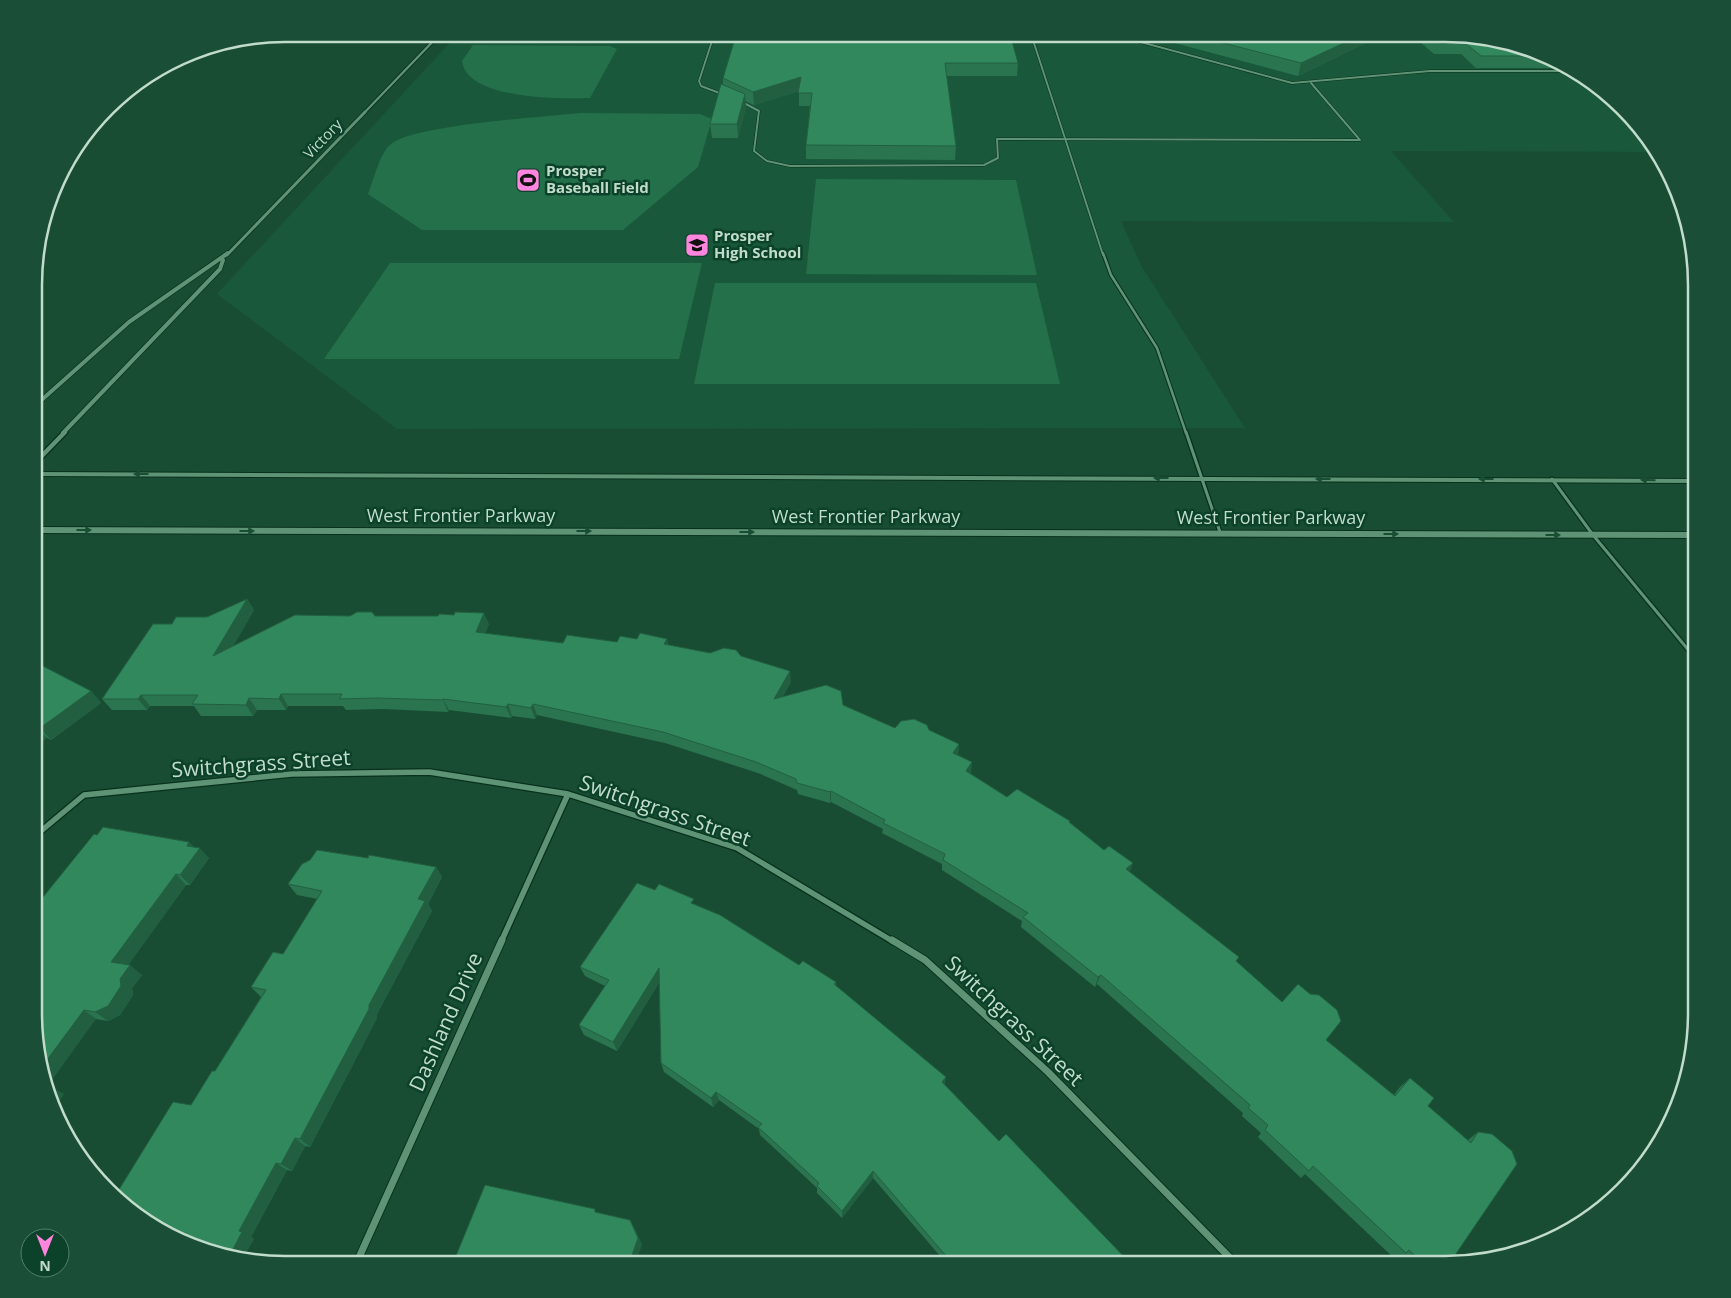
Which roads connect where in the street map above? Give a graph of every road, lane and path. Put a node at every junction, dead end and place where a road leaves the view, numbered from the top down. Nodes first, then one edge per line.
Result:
1 (432, 42) edge
2 (711, 42) edge
3 (1033, 42) edge
4 (1140, 42) edge
5 (1559, 71) edge
6 (1311, 83) junction
7 (723, 94) edge
8 (740, 101) edge
9 (1063, 139) junction
10 (223, 259) junction
11 (42, 399) edge
12 (42, 456) edge
13 (42, 474) edge
14 (1201, 478) junction
15 (1552, 480) junction
16 (1688, 481) edge
17 (42, 530) edge
18 (1220, 532) junction
19 (1688, 535) edge
20 (1593, 536) junction
21 (1688, 649) edge
22 (568, 794) junction
23 (42, 830) edge
24 (360, 1256) edge
25 (1228, 1256) edge

1 - 10 street, Victory
2 - 7 lane
3 - 9 lane
4 - 6 lane
5 - 6 lane
6 - 9 lane
8 - 9 lane
9 - 14 lane
10 - 11 street, Victory
10 - 12 street, Victory
14 -> 13 street
15 -> 14 street
14 - 18 lane
16 -> 15 street
15 - 20 lane
17 -> 18 street, West Frontier Parkway
18 -> 20 street, West Frontier Parkway
19 - 20 street, West Frontier Parkway
20 - 21 lane
22 - 23 street, Switchgrass Street
22 - 24 street, Dashland Drive
22 - 25 street, Switchgrass Street

